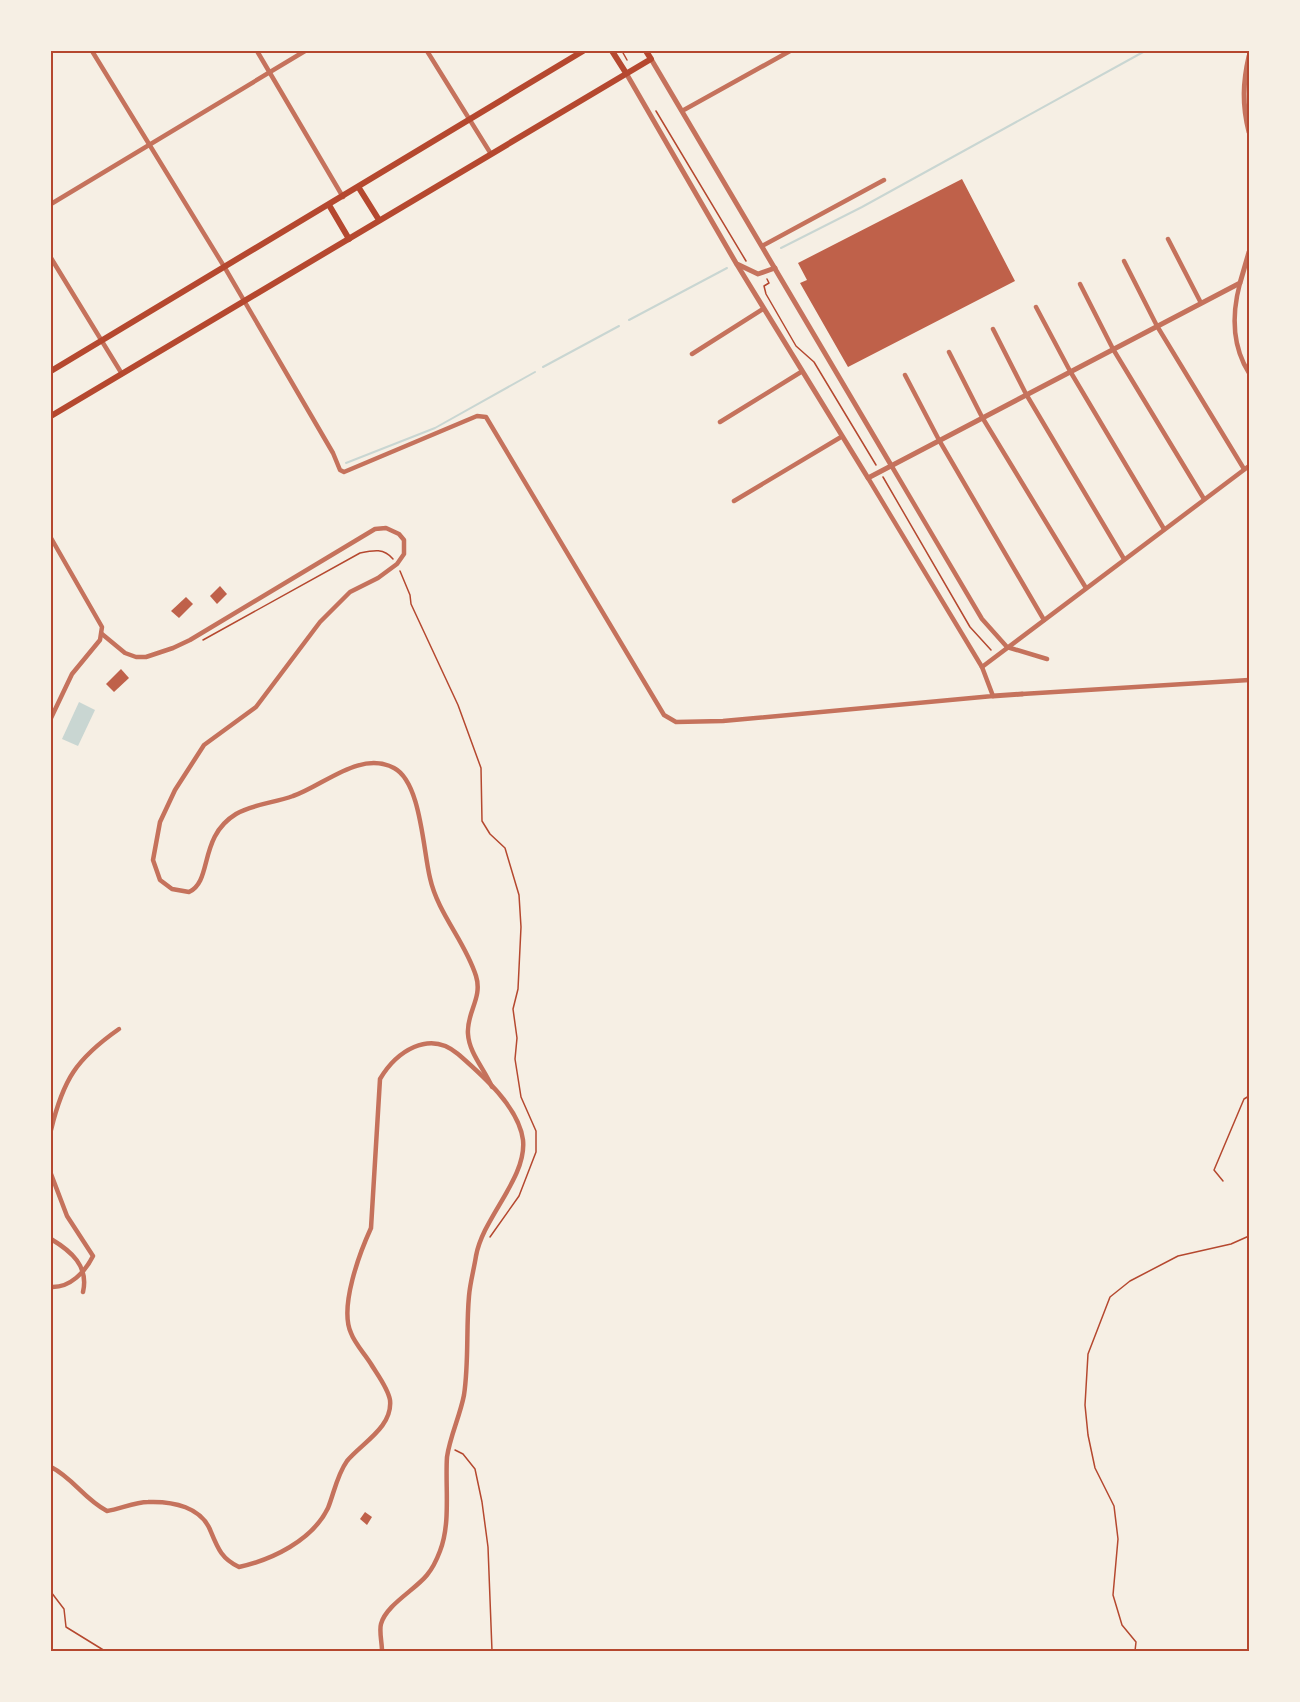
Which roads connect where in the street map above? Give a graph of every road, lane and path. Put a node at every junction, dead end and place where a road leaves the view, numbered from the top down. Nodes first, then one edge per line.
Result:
1 (92, 51) edge
2 (257, 51) edge
3 (305, 51) edge
4 (427, 51) edge
5 (583, 51) edge
6 (612, 51) edge
7 (622, 51) edge
8 (646, 51) edge
9 (790, 51) edge
10 (1249, 56) edge
11 (651, 59) junction
12 (629, 63) dead end
13 (269, 72) junction
14 (626, 73) junction
15 (655, 108) dead end
16 (682, 111) junction
17 (470, 120) junction
18 (1249, 132) edge
19 (150, 145) junction
20 (491, 154) junction
21 (884, 180) dead end
22 (359, 188) junction
23 (344, 197) junction
24 (51, 204) edge
25 (329, 206) junction
26 (379, 220) junction
27 (349, 238) junction
28 (1168, 239) dead end
29 (762, 246) junction
30 (1249, 252) edge
31 (51, 258) edge
32 (1124, 261) dead end
33 (735, 263) junction
34 (225, 268) junction
35 (775, 268) junction
36 (751, 269) dead end
37 (1240, 283) junction
38 (1080, 284) dead end
39 (244, 301) junction
40 (1201, 303) junction
41 (1036, 307) dead end
42 (763, 309) junction
43 (1157, 326) junction
44 (993, 329) dead end
45 (102, 340) junction
46 (1113, 349) junction
47 (949, 352) dead end
48 (692, 354) dead end
49 (51, 371) edge
50 (1070, 371) junction
51 (801, 372) junction
52 (122, 374) junction
53 (1249, 374) edge
54 (905, 375) dead end
55 (1026, 394) junction
56 (51, 416) edge
57 (982, 417) junction
58 (720, 422) dead end
59 (841, 437) junction
60 (939, 440) junction
61 (891, 465) junction
62 (1247, 467) edge
63 (868, 478) junction
64 (1204, 500) junction
65 (734, 501) dead end
66 (1164, 529) junction
67 (51, 538) edge
68 (1124, 559) junction
69 (397, 564) junction
70 (1086, 588) junction
71 (1044, 620) junction
72 (102, 634) junction
73 (196, 644) dead end
74 (1007, 648) junction
75 (1047, 659) dead end
76 (982, 667) junction
77 (1249, 680) edge
78 (1022, 694) joint
79 (993, 696) junction
80 (51, 718) edge
81 (119, 1029) dead end
82 (493, 1089) junction
83 (1249, 1096) edge
84 (51, 1130) edge
85 (51, 1174) edge
86 (1223, 1181) dead end
87 (1249, 1236) edge
88 (51, 1239) edge
89 (479, 1242) junction
90 (83, 1270) junction
91 (51, 1287) edge
92 (83, 1292) dead end
93 (448, 1449) junction
94 (51, 1467) edge
95 (51, 1592) edge
96 (105, 1651) edge
97 (382, 1651) edge
98 (492, 1651) edge
99 (1134, 1651) edge

1 - 19 street
2 - 13 street
3 - 13 street
4 - 17 street
5 - 17 main road
6 - 14 main road
7 - 12 path
8 - 11 main road
9 - 16 street
10 - 18 street
11 - 14 main road
11 - 16 street
13 - 19 street
13 - 23 street
14 - 20 main road
14 - 33 street
15 - 36 path
16 - 29 street
17 - 20 street
17 - 22 main road
19 - 24 street
19 - 34 street
20 - 26 main road
21 - 29 street
22 - 23 main road
22 - 26 main road
23 - 25 main road
25 - 27 main road
25 - 34 main road
26 - 27 main road
27 - 39 main road
28 - 40 street
29 - 35 street
30 - 37 street
31 - 45 street
32 - 43 street
33 - 35 street
33 - 42 street
34 - 39 street
34 - 45 main road
35 - 61 street
37 - 40 street
37 - 53 street
38 - 46 street
39 - 52 main road
39 - 79 street
40 - 43 street
41 - 50 street
42 - 48 street
42 - 51 street
43 - 46 street
43 - 62 street
44 - 55 street
45 - 49 main road
45 - 52 street
46 - 50 street
46 - 64 street
47 - 57 street
50 - 55 street
50 - 66 street
51 - 58 street
51 - 59 street
52 - 56 main road
54 - 60 street
55 - 57 street
55 - 68 street
57 - 60 street
57 - 70 street
59 - 63 street
59 - 65 street
60 - 61 street
60 - 71 street
61 - 63 street
61 - 74 street
62 - 64 street
63 - 76 street
64 - 66 street
66 - 68 street
67 - 72 street
68 - 70 street
69 - 72 street
69 - 73 path
69 - 82 street
69 - 89 path
70 - 71 street
71 - 74 street
72 - 80 street
74 - 75 street
74 - 76 street
76 - 79 street
77 - 78 street
78 - 79 street
81 - 84 street
82 - 89 street
82 - 94 street
83 - 86 path
85 - 90 street
87 - 99 path
88 - 90 street
89 - 93 street
90 - 91 street
90 - 92 street
93 - 97 street
93 - 98 path
95 - 96 path

